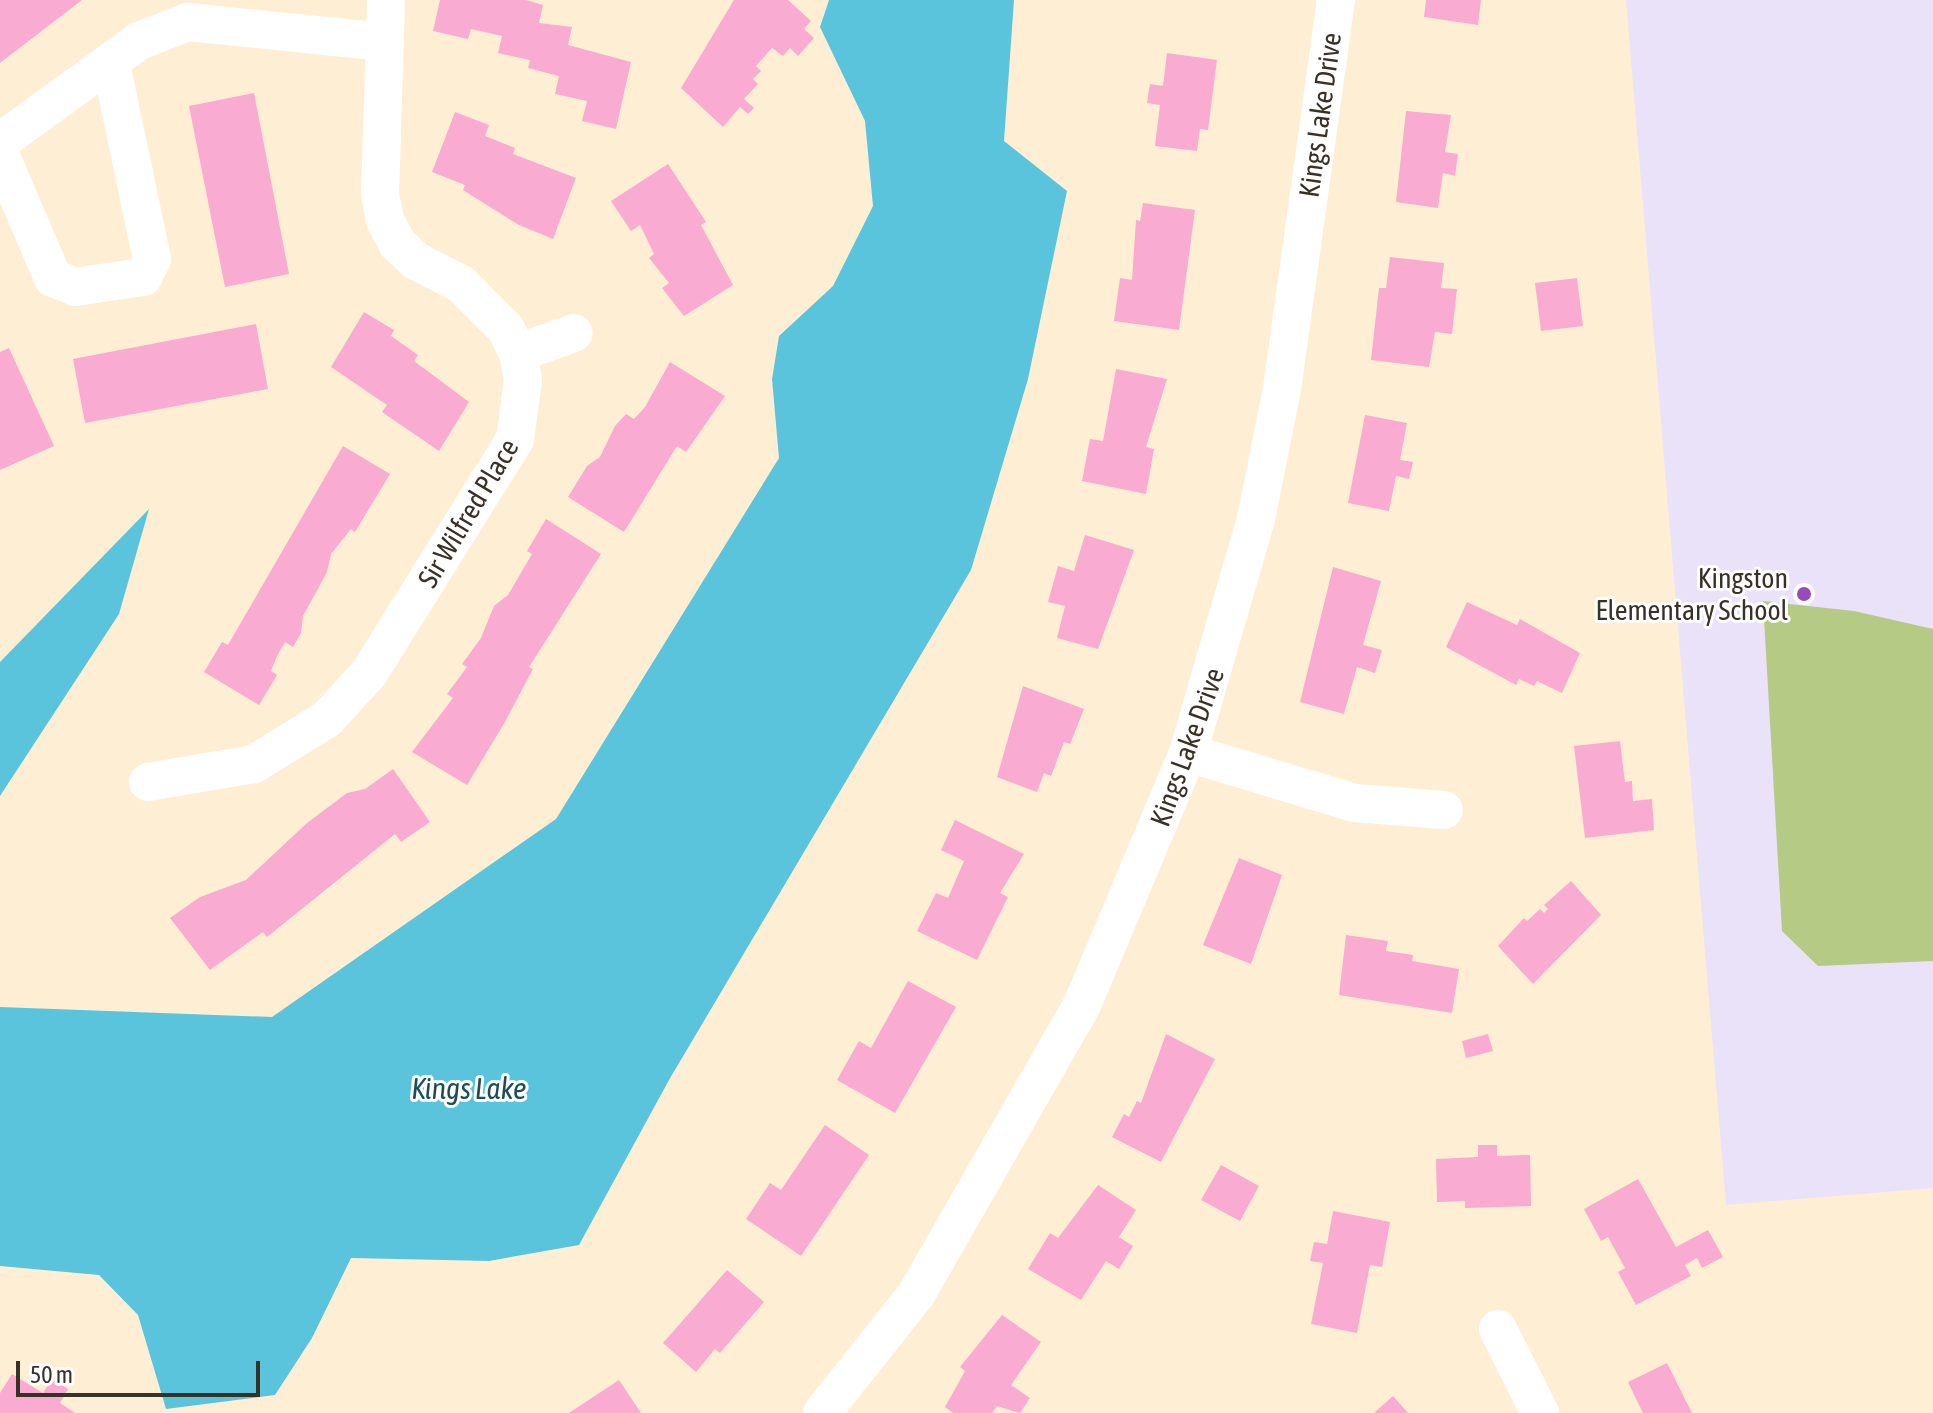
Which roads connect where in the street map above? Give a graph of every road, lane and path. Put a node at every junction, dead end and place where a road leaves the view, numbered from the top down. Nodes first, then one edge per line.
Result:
1 (386, 0) edge
2 (1336, 0) edge
3 (385, 42) junction
4 (111, 64) junction
5 (0, 142) edge
6 (0, 154) edge
7 (574, 333) dead end
8 (518, 353) junction
9 (1188, 753) junction
10 (148, 782) dead end
11 (1444, 810) dead end
12 (1498, 1329) dead end
13 (822, 1413) edge
14 (1540, 1413) edge

1 - 3 street, Sir Wilfred Place
2 - 9 street, Kings Lake Drive
3 - 4 street
3 - 8 street, Sir Wilfred Place
4 - 5 street
4 - 6 street
7 - 8 street
8 - 10 street, Sir Wilfred Place
9 - 11 street
9 - 13 street, Kings Lake Drive
12 - 14 street

